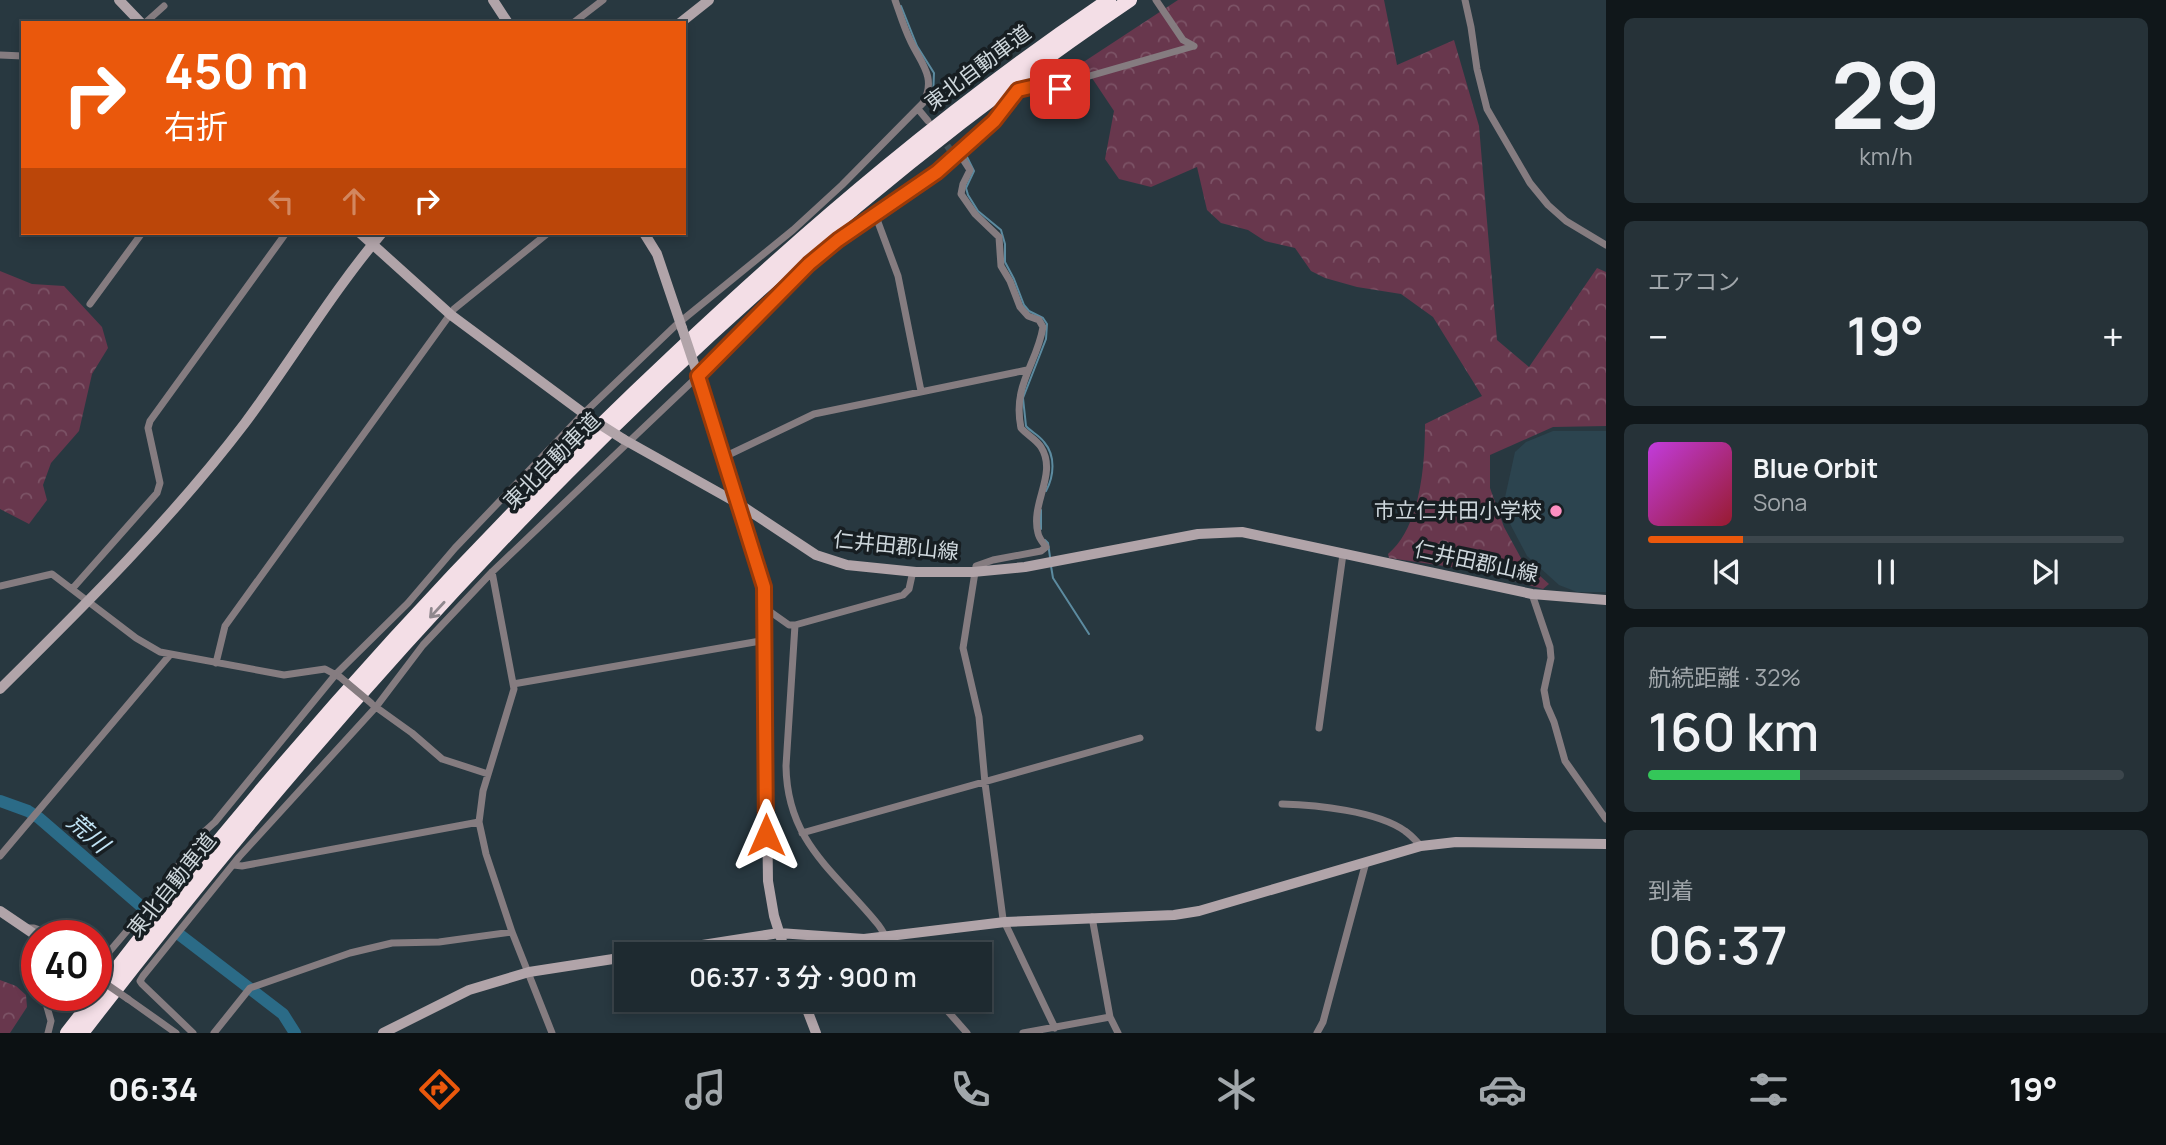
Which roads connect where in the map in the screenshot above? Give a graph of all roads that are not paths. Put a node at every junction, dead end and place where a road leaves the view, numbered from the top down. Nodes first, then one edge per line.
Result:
1 (119, 0) edge
2 (493, 0) edge
3 (603, 0) edge
4 (709, 0) edge
5 (895, 0) edge
6 (1109, 0) edge
7 (1130, 0) edge
8 (1156, 0) edge
9 (1465, 0) edge
10 (164, 6) dead end
11 (141, 21) edge
12 (145, 21) edge
13 (507, 21) edge
14 (576, 21) edge
15 (683, 21) edge
16 (0, 55) edge
17 (21, 56) edge
18 (918, 109) junction
19 (928, 121) dead end
20 (955, 153) junction
21 (875, 214) junction
22 (141, 235) edge
23 (285, 235) edge
24 (361, 235) edge
25 (380, 235) edge
26 (545, 235) edge
27 (644, 235) edge
28 (372, 245) junction
29 (1606, 245) edge
30 (90, 304) dead end
31 (451, 315) junction
32 (681, 325) junction
33 (1027, 370) junction
34 (697, 373) junction
35 (921, 391) junction
36 (587, 416) junction
37 (625, 440) junction
38 (724, 457) junction
39 (739, 504) junction
40 (1343, 554) junction
41 (913, 571) junction
42 (492, 572) junction
43 (973, 572) junction
44 (0, 586) edge
45 (73, 588) junction
46 (1532, 594) junction
47 (1606, 600) edge
48 (89, 601) junction
49 (765, 608) junction
50 (795, 625) junction
51 (766, 640) junction
52 (169, 656) junction
53 (216, 663) junction
54 (338, 676) junction
55 (513, 684) junction
56 (0, 689) edge
57 (373, 705) junction
58 (1319, 728) dead end
59 (1140, 738) dead end
60 (488, 774) junction
61 (985, 783) junction
62 (1282, 803) dead end
63 (1606, 819) edge
64 (479, 822) junction
65 (802, 833) junction
66 (1606, 844) edge
67 (1420, 846) junction
68 (0, 856) edge
69 (1366, 862) junction
70 (234, 865) junction
71 (0, 911) edge
72 (1092, 917) junction
73 (1005, 922) junction
74 (21, 926) edge
75 (512, 932) junction
76 (779, 933) junction
77 (885, 937) junction
78 (722, 942) edge
79 (782, 942) edge
80 (889, 942) edge
81 (112, 947) edge
82 (614, 959) edge
83 (529, 972) junction
84 (112, 975) edge
85 (112, 988) edge
86 (48, 1011) edge
87 (84, 1011) edge
88 (808, 1012) edge
89 (948, 1012) edge
90 (1110, 1017) junction
91 (1055, 1028) junction
92 (48, 1033) edge
93 (67, 1033) edge
94 (82, 1033) edge
95 (176, 1033) edge
96 (193, 1033) edge
97 (214, 1033) edge
98 (383, 1033) edge
99 (552, 1033) edge
100 (816, 1033) edge
101 (967, 1033) edge
102 (1023, 1033) edge
103 (1118, 1033) edge
104 (1317, 1033) edge

1 - 11 street
2 - 13 street
3 - 14 street
4 - 15 street
5 - 18 street
6 - 84 highway, 東北自動車道
7 -> 94 highway, 東北自動車道
8 - 20 street
9 - 29 street
10 - 12 street
16 - 17 street
18 - 19 street
18 - 32 street
20 - 21 street
20 - 33 street
21 - 34 street
21 - 35 street
22 - 30 street
23 - 45 street
24 - 28 street, 仁井田郡山線
25 - 28 street
26 - 31 street
27 - 32 street
28 - 31 street, 仁井田郡山線
28 - 48 street
31 - 36 street, 仁井田郡山線
31 - 53 street
32 - 34 street, bridge
32 - 36 street
33 - 35 street
33 - 43 street
34 - 37 street
34 - 38 street
35 - 38 street
36 - 37 street, 仁井田郡山線, bridge
36 - 54 street
37 - 39 street, 仁井田郡山線
37 - 42 street
38 - 39 street
39 - 41 street, 仁井田郡山線
39 - 49 street
40 - 43 street, 仁井田郡山線
40 - 46 street, 仁井田郡山線
40 - 58 street
41 - 43 street, 仁井田郡山線
41 - 50 street
42 - 55 street
42 - 57 street
43 - 61 street
44 - 45 street
45 - 48 street
46 - 47 street, 仁井田郡山線
46 - 63 street
48 - 52 street
48 - 56 street
49 - 50 street
49 - 51 street
50 - 65 street
51 - 55 street
51 - 76 street
52 - 53 street
52 - 68 street
53 - 54 street
54 - 57 street, bridge
54 - 81 street
55 - 60 street
57 - 60 street
57 - 70 street
59 - 61 street
60 - 64 street
61 - 65 street
61 - 73 street
62 - 67 street
64 - 70 street
64 - 75 street
65 - 77 street
66 - 67 street
67 - 69 street
69 - 72 street
69 - 104 street
70 - 96 street
71 - 74 street
72 - 73 street
72 - 90 street
73 - 77 street
73 - 91 street
75 - 83 street
75 - 97 street
76 - 77 street
76 - 78 street
76 - 79 street
77 - 80 street
82 - 83 street
83 - 98 street
83 - 99 street
85 - 95 street, bridge
86 - 92 street
87 - 93 highway, 東北自動車道
88 - 100 street
89 - 101 street
90 - 91 street
90 - 103 street
91 - 102 street

